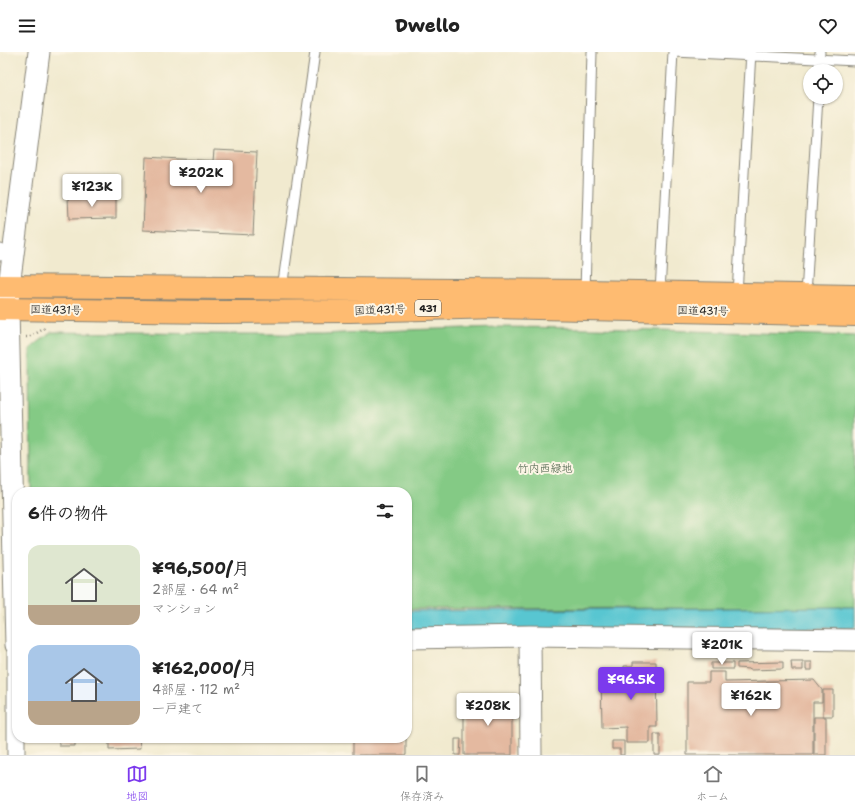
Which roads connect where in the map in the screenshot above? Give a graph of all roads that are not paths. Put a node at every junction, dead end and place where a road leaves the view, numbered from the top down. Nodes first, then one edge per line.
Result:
1 (39, 52) edge
2 (315, 52) edge
3 (592, 52) edge
4 (674, 52) edge
5 (751, 54) edge
6 (820, 56) edge
7 (855, 61) edge
8 (818, 104) edge
9 (0, 248) edge
10 (0, 256) edge
11 (4, 286) edge
12 (282, 289) junction
13 (585, 291) junction
14 (660, 293) junction
15 (737, 294) junction
16 (806, 295) junction
17 (855, 296) edge
18 (4, 309) edge
19 (855, 315) edge
20 (12, 529) edge
21 (530, 636) junction
22 (412, 638) edge
23 (855, 640) edge
24 (16, 743) edge
25 (16, 755) edge
26 (531, 755) edge

1 - 11 street
2 - 12 lane
3 - 13 lane
4 - 5 lane
4 - 14 lane
5 - 6 lane
5 - 15 lane
6 - 7 lane
8 - 16 lane
9 - 10 lane
11 - 12 highway, 国道431号 / 431
11 - 18 street
12 - 13 highway, 国道431号 / 431
13 - 14 highway, 国道431号 / 431
14 - 15 highway, 国道431号 / 431
15 - 16 highway, 国道431号 / 431
16 - 17 highway, 国道431号 / 431
18 - 19 highway, 国道431号 / 431
18 - 20 street
21 - 22 street
21 - 23 street
21 - 26 street
24 - 25 street

